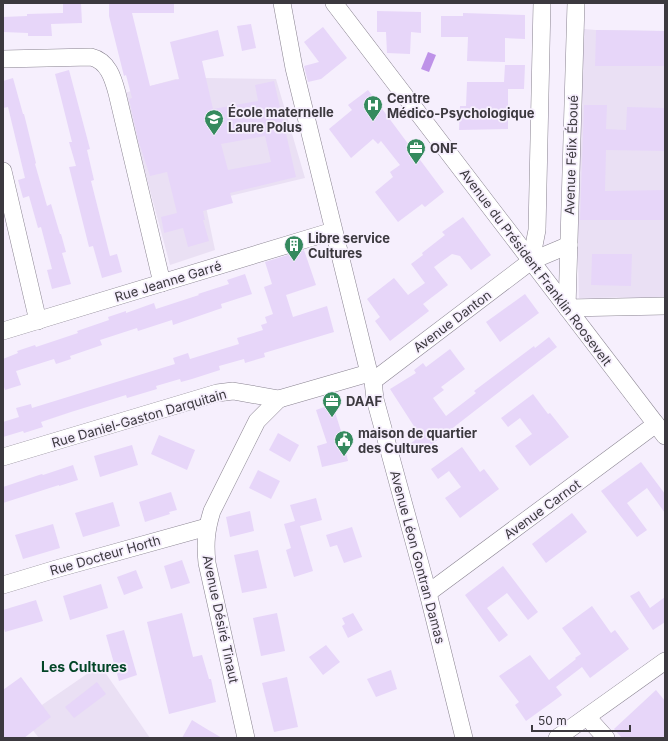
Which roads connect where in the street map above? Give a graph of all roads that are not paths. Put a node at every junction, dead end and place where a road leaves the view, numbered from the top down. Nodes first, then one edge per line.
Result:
1 (282, 3) edge
2 (334, 3) edge
3 (542, 3) edge
4 (576, 3) edge
5 (3, 58) edge
6 (3, 171) edge
7 (7, 206) edge
8 (333, 231) junction
9 (569, 245) junction
10 (531, 261) junction
11 (162, 283) junction
12 (665, 306) edge
13 (567, 308) junction
14 (38, 321) junction
15 (3, 331) edge
16 (371, 377) junction
17 (279, 399) junction
18 (660, 430) edge
19 (3, 457) edge
20 (207, 527) junction
21 (3, 585) edge
22 (428, 593) junction
23 (665, 661) edge
24 (587, 717) junction
25 (246, 738) edge
26 (464, 738) edge
27 (557, 738) edge
28 (606, 738) edge

1 - 8 street, Avenue Léon Gontran Damas
2 - 10 street, Avenue du Président Franklin Roosevelt
3 - 10 street
4 - 9 street, Avenue Félix Éboué
5 - 11 street
6 - 7 street
7 - 14 street
8 - 11 street, Rue Jeanne Garré
8 - 16 street, Avenue Léon Gontran Damas
9 - 10 street, Avenue Danton
9 - 13 street, Avenue Félix Éboué
10 - 13 street, Avenue du Président Franklin Roosevelt
10 - 16 street, Avenue Danton
11 - 14 street, Rue Jeanne Garré
12 - 13 street
13 - 18 street, Avenue du Président Franklin Roosevelt
14 - 15 street, Rue Jeanne Garré
16 - 17 street, Rue Daniel-Gaston Darquitain
16 - 22 street, Avenue Léon Gontran Damas
17 - 19 street, Rue Daniel-Gaston Darquitain
17 - 20 street, Avenue Désiré Tinaut
18 - 22 street, Avenue Carnot
20 - 21 street, Rue Docteur Horth
20 - 25 street, Avenue Désiré Tinaut
22 - 26 street, Avenue Léon Gontran Damas
23 - 24 street
24 - 27 street
24 - 28 street

